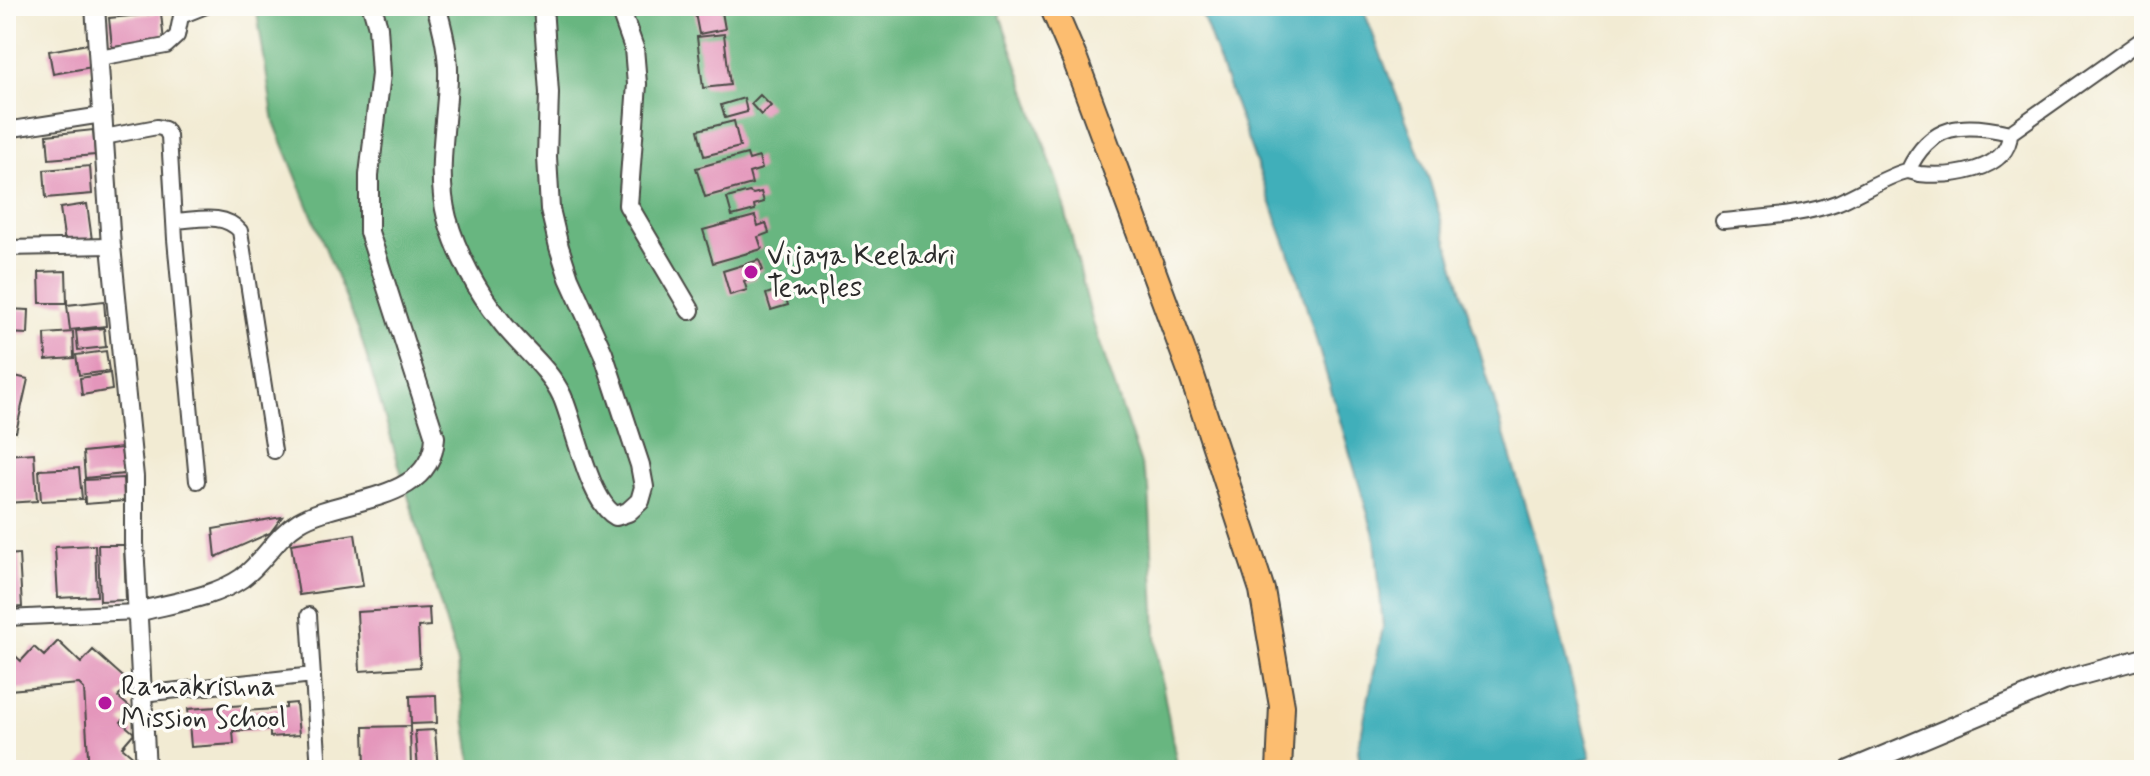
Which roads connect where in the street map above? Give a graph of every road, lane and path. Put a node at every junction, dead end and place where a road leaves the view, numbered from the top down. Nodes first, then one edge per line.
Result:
1 (95, 6) edge
2 (206, 6) edge
3 (372, 6) edge
4 (436, 6) edge
5 (543, 6) edge
6 (619, 6) edge
7 (1052, 6) edge
8 (2144, 38) edge
9 (99, 58) junction
10 (102, 115) junction
11 (6, 130) edge
12 (2010, 133) junction
13 (104, 137) junction
14 (1908, 171) junction
15 (174, 221) junction
16 (1723, 221) dead end
17 (111, 246) junction
18 (6, 248) edge
19 (690, 310) dead end
20 (274, 451) dead end
21 (197, 481) dead end
22 (137, 612) junction
23 (309, 615) dead end
24 (6, 618) edge
25 (2144, 658) edge
26 (313, 675) junction
27 (142, 694) junction
28 (146, 770) edge
29 (319, 770) edge
30 (1279, 770) edge
31 (1849, 770) edge

1 - 9 street
2 - 9 street
3 - 22 street
4 - 5 street
6 - 19 street
7 - 30 main road
8 - 12 street
9 - 10 street
10 - 11 street
10 - 13 street
12 - 14 street
12 - 14 street
13 - 15 street
13 - 17 street
14 - 16 street
15 - 20 street
15 - 21 street
17 - 18 street
17 - 22 street
22 - 24 street
22 - 27 street
23 - 26 street
25 - 31 street
26 - 27 street
26 - 29 street
27 - 28 street

